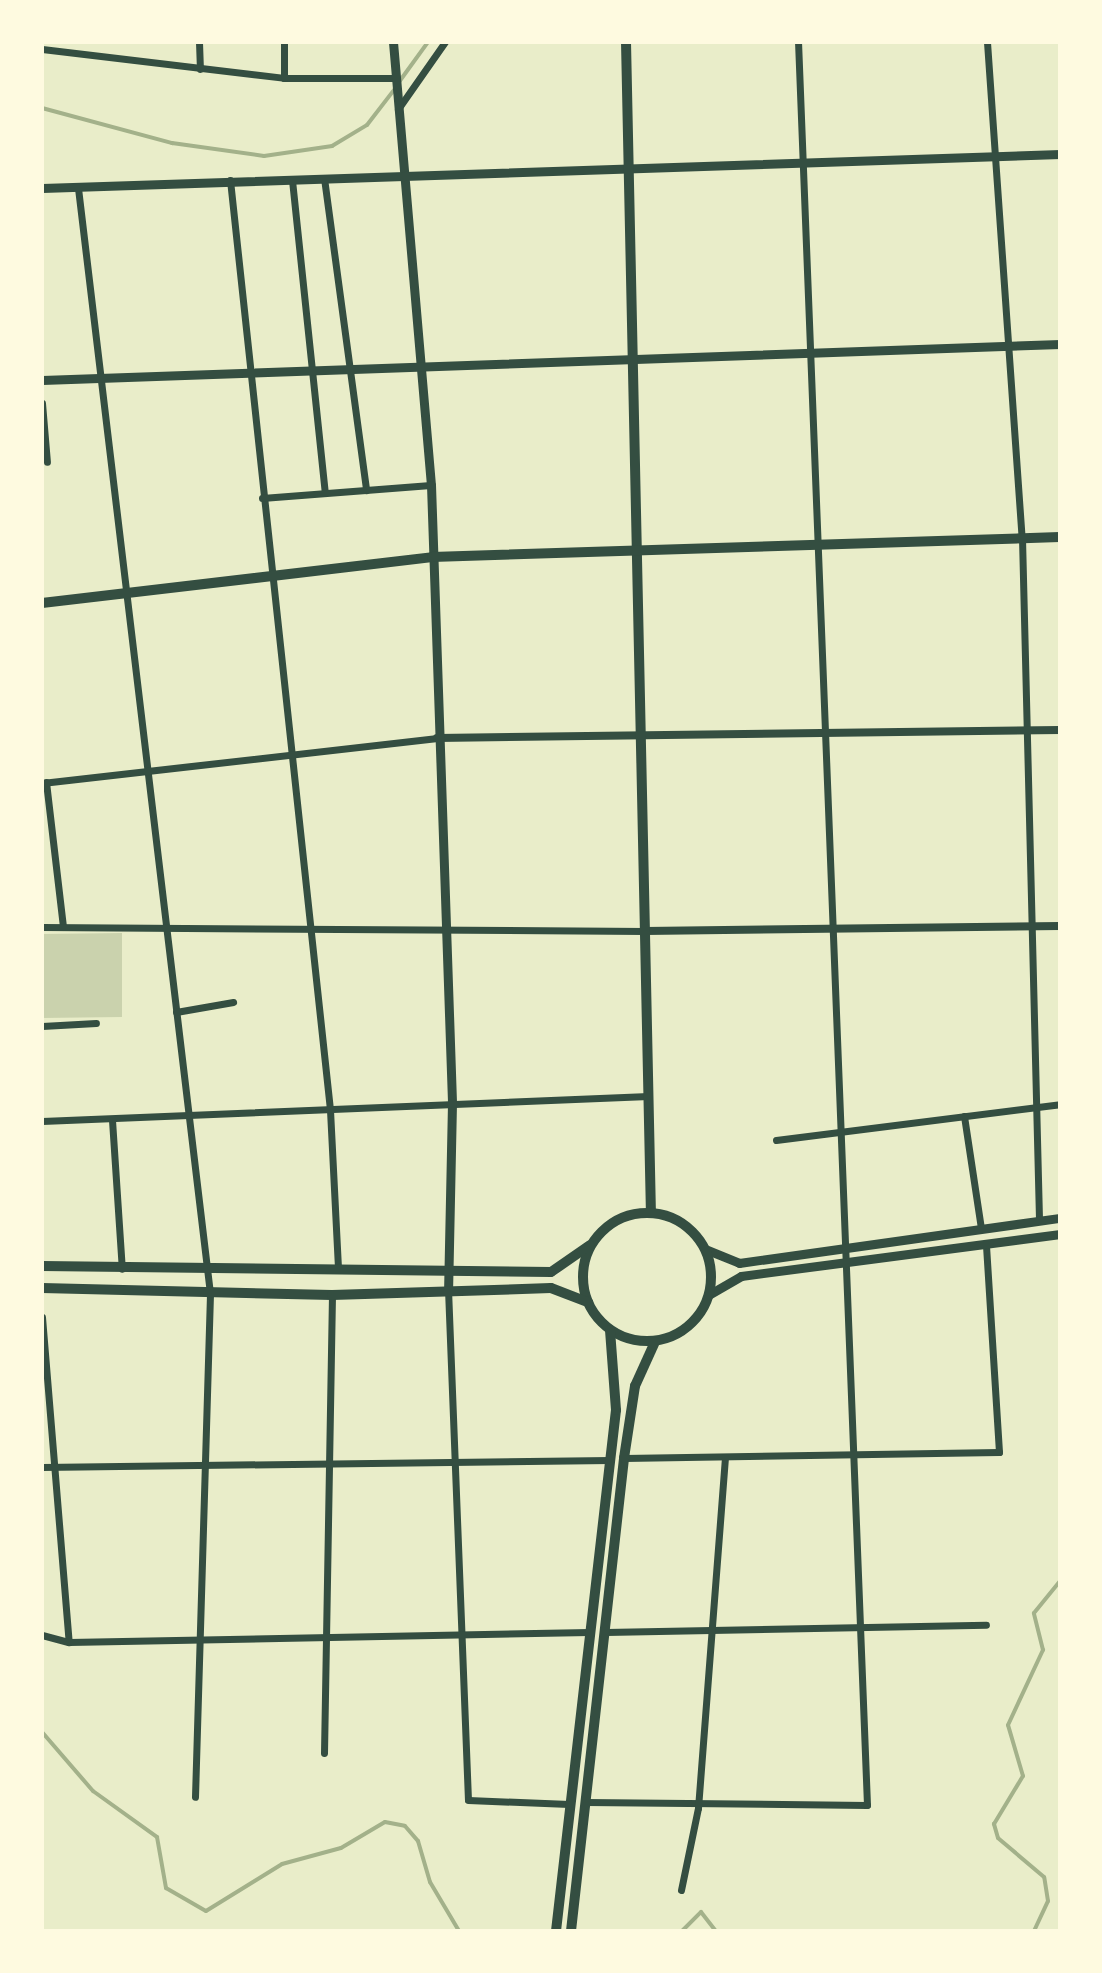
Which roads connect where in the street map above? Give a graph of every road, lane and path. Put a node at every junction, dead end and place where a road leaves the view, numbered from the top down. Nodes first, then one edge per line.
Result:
1 (199, 42) edge
2 (284, 42) edge
3 (393, 42) edge
4 (445, 42) edge
5 (626, 42) edge
6 (798, 42) edge
7 (987, 42) edge
8 (42, 49) edge
9 (200, 69) junction
10 (284, 78) junction
11 (394, 82) junction
12 (396, 108) junction
13 (1060, 154) edge
14 (999, 158) junction
15 (803, 163) junction
16 (629, 169) junction
17 (406, 174) junction
18 (324, 178) junction
19 (230, 180) junction
20 (292, 180) junction
21 (42, 188) edge
22 (78, 188) junction
23 (1060, 344) edge
24 (1009, 346) junction
25 (811, 353) junction
26 (633, 358) junction
27 (422, 367) junction
28 (307, 369) junction
29 (349, 369) junction
30 (246, 375) junction
31 (42, 380) edge
32 (101, 381) junction
33 (42, 403) edge
34 (47, 462) dead end
35 (431, 485) junction
36 (366, 490) junction
37 (325, 492) junction
38 (262, 498) junction
39 (1060, 537) edge
40 (1022, 538) junction
41 (818, 541) junction
42 (637, 547) junction
43 (432, 557) junction
44 (269, 578) junction
45 (127, 597) junction
46 (42, 603) edge
47 (1060, 730) edge
48 (641, 731) junction
49 (1026, 731) junction
50 (826, 736) junction
51 (437, 738) junction
52 (291, 757) junction
53 (148, 774) junction
54 (44, 782) edge
55 (1030, 926) junction
56 (1060, 926) edge
57 (42, 927) edge
58 (63, 927) junction
59 (308, 928) junction
60 (167, 930) junction
61 (441, 930) junction
62 (645, 931) junction
63 (834, 931) junction
64 (233, 1002) dead end
65 (176, 1012) junction
66 (96, 1023) dead end
67 (42, 1026) edge
68 (648, 1096) junction
69 (452, 1103) junction
70 (1060, 1104) edge
71 (1036, 1107) junction
72 (330, 1110) junction
73 (964, 1116) junction
74 (189, 1119) junction
75 (112, 1120) junction
76 (42, 1121) edge
77 (842, 1130) junction
78 (776, 1140) dead end
79 (651, 1213) junction
80 (1060, 1218) edge
81 (1039, 1221) junction
82 (981, 1229) junction
83 (1060, 1234) edge
84 (986, 1244) junction
85 (590, 1245) junction
86 (846, 1245) junction
87 (705, 1249) junction
88 (848, 1260) junction
89 (42, 1266) edge
90 (448, 1268) junction
91 (122, 1269) junction
92 (338, 1270) junction
93 (208, 1273) junction
94 (42, 1288) edge
95 (448, 1289) junction
96 (210, 1294) junction
97 (710, 1294) junction
98 (332, 1295) junction
99 (588, 1302) junction
100 (42, 1317) edge
101 (610, 1330) junction
102 (655, 1342) junction
103 (43, 1379) edge
104 (854, 1454) junction
105 (725, 1457) junction
106 (624, 1458) junction
107 (610, 1460) junction
108 (453, 1462) junction
109 (205, 1464) junction
110 (329, 1464) junction
111 (42, 1467) edge
112 (55, 1467) junction
113 (986, 1625) dead end
114 (861, 1627) junction
115 (708, 1630) junction
116 (589, 1632) junction
117 (606, 1632) junction
118 (465, 1634) junction
119 (42, 1635) edge
120 (200, 1637) junction
121 (326, 1637) junction
122 (69, 1642) junction
123 (324, 1753) dead end
124 (195, 1797) dead end
125 (586, 1802) junction
126 (569, 1804) junction
127 (698, 1808) junction
128 (681, 1890) dead end
129 (556, 1931) edge
130 (571, 1931) edge

1 - 9 street
2 - 10 street
3 - 11 main road
4 - 12 street
5 - 16 main road
6 - 15 street
7 - 14 street
8 - 9 street
9 - 10 street
10 - 11 street
11 - 12 main road
12 - 17 main road
13 - 14 main road
14 - 15 main road
14 - 24 street
15 - 16 main road
15 - 25 street
16 - 17 main road
16 - 26 main road
17 - 18 main road
17 - 27 main road
18 - 20 main road
18 - 29 street
19 - 20 main road
19 - 22 main road
19 - 30 street
20 - 28 street
21 - 22 main road
22 - 32 street
23 - 24 main road
24 - 25 main road
24 - 40 street
25 - 26 main road
25 - 41 street
26 - 27 main road
26 - 42 main road
27 - 29 main road
27 - 35 main road
28 - 29 main road
28 - 30 main road
28 - 37 street
29 - 36 street
30 - 32 main road
30 - 38 street
31 - 32 main road
32 - 45 street
33 - 34 street
35 - 36 street
35 - 43 main road
36 - 37 street
37 - 38 street
38 - 44 street
39 - 40 main road
40 - 41 main road
40 - 49 street
41 - 42 main road
41 - 50 street
42 - 43 main road
42 - 48 main road
43 - 44 main road
43 - 51 main road
44 - 45 main road
44 - 52 street
45 - 46 main road
45 - 53 street
47 - 49 street
48 - 50 street
48 - 51 street
48 - 62 main road
49 - 50 street
49 - 55 street
50 - 63 street
51 - 52 street
51 - 61 main road
52 - 53 street
52 - 59 street
53 - 54 street
53 - 60 street
54 - 58 street
55 - 56 street
55 - 63 street
55 - 71 street
57 - 58 street
58 - 60 street
59 - 60 street
59 - 61 street
59 - 72 street
60 - 65 street
61 - 62 street
61 - 69 main road
62 - 63 street
62 - 68 main road
63 - 77 street
64 - 65 street
65 - 74 street
66 - 67 street
68 - 69 street
68 - 79 main road
69 - 72 street
69 - 90 main road
70 - 71 street
71 - 73 street
71 - 81 street
72 - 74 street
72 - 92 street
73 - 77 street
73 - 82 street
74 - 75 street
74 - 93 street
75 - 76 street
75 - 91 street
77 - 78 street
77 - 86 street
79 - 85 main road
79 - 87 main road
80 - 81 main road
81 - 82 main road
82 - 86 main road
83 - 84 main road
84 - 88 main road
84 - 104 street
85 - 90 main road
85 - 99 main road
86 - 87 main road
86 - 88 street
87 - 97 main road
88 - 97 main road
88 - 104 street
89 - 91 main road
90 - 92 main road
90 - 95 main road
91 - 93 main road
92 - 93 main road
93 - 96 street
94 - 96 main road
95 - 98 main road
95 - 99 main road
95 - 108 street
96 - 98 main road
96 - 109 street
97 - 102 main road
98 - 110 street
99 - 101 main road
100 - 103 street
101 - 102 main road
101 - 107 main road
102 - 106 main road
103 - 112 street
104 - 105 street
104 - 114 street
105 - 106 street
105 - 115 street
106 - 117 main road
107 - 108 street
107 - 116 main road
108 - 110 street
108 - 118 street
109 - 110 street
109 - 112 street
109 - 120 street
110 - 121 street
111 - 112 street
112 - 122 street
113 - 114 street
114 - 115 street
114 - 127 street
115 - 117 street
115 - 127 street
116 - 118 street
116 - 126 main road
117 - 125 main road
118 - 121 street
118 - 126 street
119 - 122 street
120 - 121 street
120 - 122 street
120 - 124 street
121 - 123 street
125 - 127 street
125 - 130 main road
126 - 129 main road
127 - 128 street

